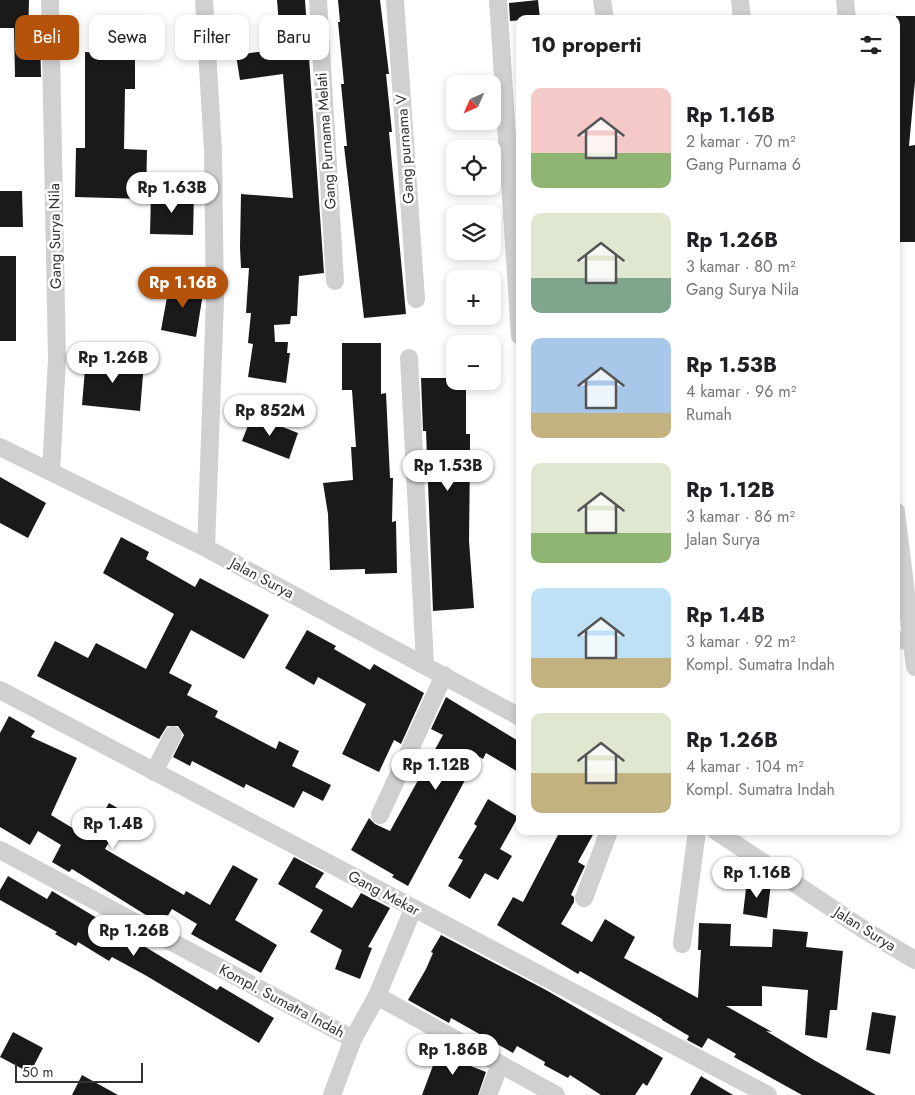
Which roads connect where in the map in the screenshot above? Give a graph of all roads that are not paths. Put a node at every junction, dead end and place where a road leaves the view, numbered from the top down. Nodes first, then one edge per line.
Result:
1 (50, 0) edge
2 (204, 0) edge
3 (318, 0) edge
4 (395, 0) edge
5 (498, 0) edge
6 (602, 0) edge
7 (740, 0) edge
8 (845, 0) edge
9 (604, 15) edge
10 (742, 15) edge
11 (847, 15) edge
12 (516, 275) edge
13 (335, 281) dead end
14 (416, 299) dead end
15 (409, 358) dead end
16 (0, 447) edge
17 (51, 472) junction
18 (206, 548) junction
19 (900, 576) edge
20 (904, 640) edge
21 (425, 664) junction
22 (915, 667) edge
23 (444, 675) junction
24 (0, 690) edge
25 (516, 715) edge
26 (173, 735) dead end
27 (154, 772) junction
28 (380, 815) dead end
29 (608, 835) edge
30 (696, 835) edge
31 (722, 835) edge
32 (0, 850) edge
33 (584, 898) dead end
34 (413, 909) junction
35 (682, 944) dead end
36 (915, 960) edge
37 (377, 996) junction
38 (353, 1039) junction
39 (500, 1065) junction
40 (332, 1095) edge
41 (488, 1095) edge
42 (556, 1095) edge
43 (768, 1095) edge

1 - 17 street, Gang Surya Nila
2 - 18 street
3 - 13 street, Gang Purnama Melati
4 - 14 street, Gang purnama V
5 - 12 street
6 - 9 street
7 - 10 street
8 - 11 street
15 - 21 street
16 - 17 street, Jalan Surya
17 - 18 street, Jalan Surya
18 - 21 street, Jalan Surya
19 - 20 street
20 - 22 street
21 - 23 street, Jalan Surya
23 - 25 street, Jalan Surya
23 - 28 street
24 - 27 street, Gang Mekar
26 - 27 street
27 - 34 street, Gang Mekar
29 - 33 street
30 - 35 street
31 - 36 street, Jalan Surya
32 - 38 street, Kompl. Sumatra Indah
34 - 37 street
34 - 43 street, Gang Mekar
37 - 38 street
37 - 39 street
38 - 40 street
39 - 41 street
39 - 42 street

